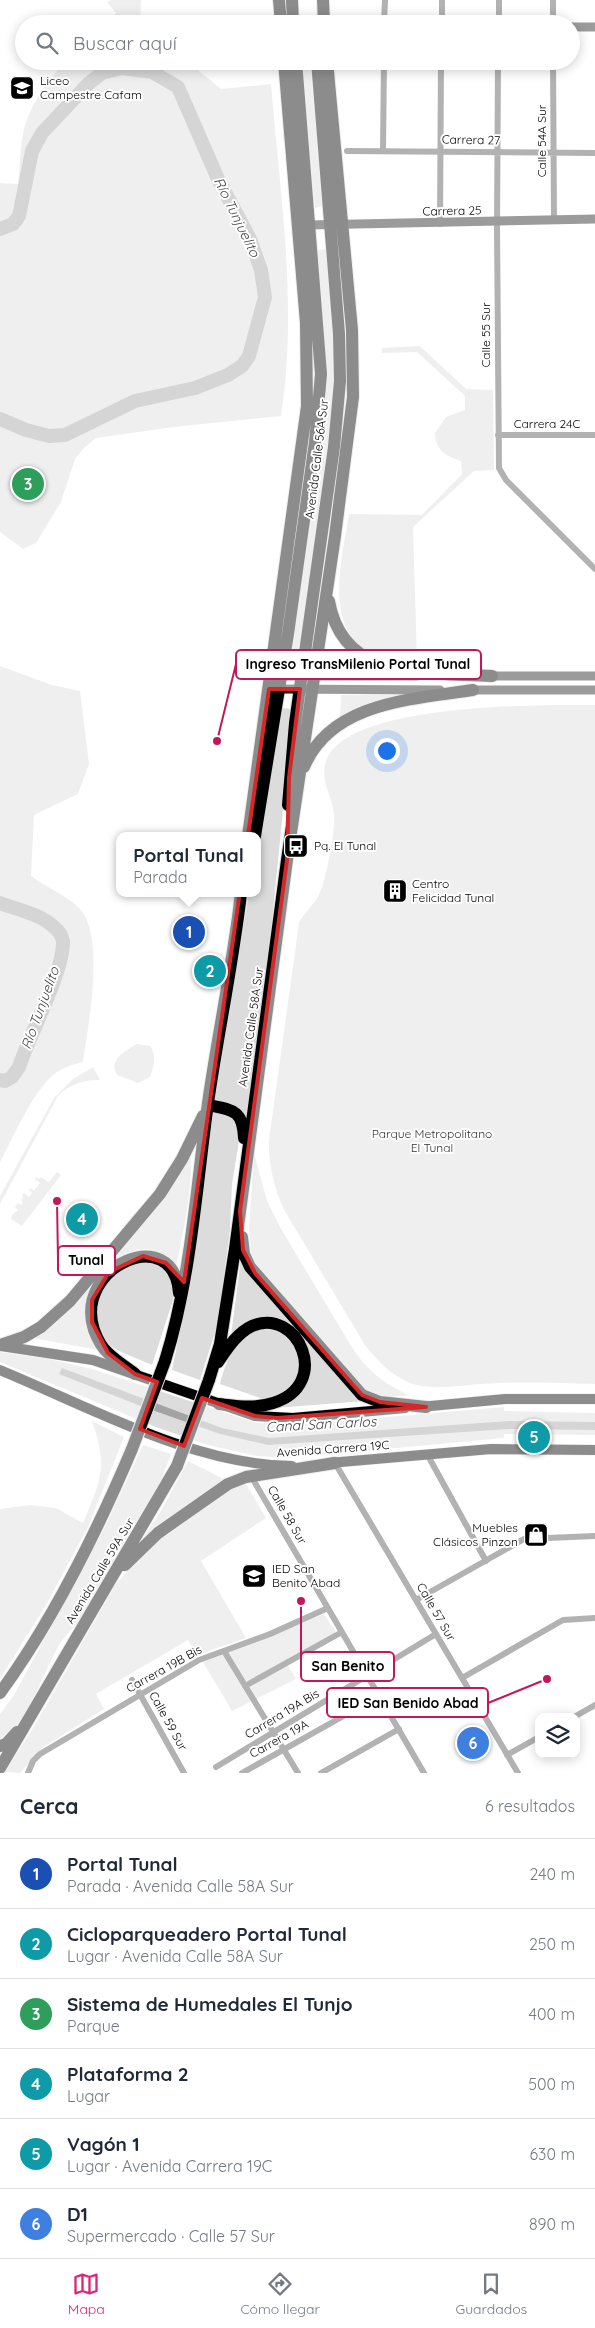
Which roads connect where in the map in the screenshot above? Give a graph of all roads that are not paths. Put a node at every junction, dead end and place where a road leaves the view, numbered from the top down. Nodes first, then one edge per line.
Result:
1 (279, 0) edge
2 (292, 0) edge
3 (314, 0) edge
4 (323, 0) edge
5 (385, 0) edge
6 (442, 0) edge
7 (499, 0) edge
8 (553, 0) edge
9 (280, 15) edge
10 (293, 15) edge
11 (315, 15) edge
12 (324, 15) edge
13 (384, 15) edge
14 (442, 15) edge
15 (499, 15) edge
16 (553, 15) edge
17 (580, 27) edge
18 (595, 27) edge
19 (285, 70) edge
20 (287, 70) edge
21 (297, 70) edge
22 (317, 70) edge
23 (328, 70) edge
24 (384, 70) edge
25 (441, 70) edge
26 (498, 70) edge
27 (553, 70) edge
28 (299, 104) junction
29 (319, 110) junction
30 (334, 138) junction
31 (440, 150) junction
32 (348, 151) dead end
33 (383, 151) junction
34 (497, 151) junction
35 (553, 152) junction
36 (595, 153) edge
37 (595, 219) edge
38 (554, 220) junction
39 (497, 222) junction
40 (440, 224) junction
41 (309, 225) junction
42 (335, 225) junction
43 (352, 338) junction
44 (340, 370) junction
45 (498, 435) junction
46 (595, 435) edge
47 (299, 468) junction
48 (306, 502) junction
49 (595, 569) edge
50 (328, 584) junction
51 (276, 676) junction
52 (492, 676) junction
53 (595, 676) edge
54 (307, 683) junction
55 (274, 689) junction
56 (473, 690) junction
57 (595, 690) edge
58 (299, 778) junction
59 (249, 832) edge
60 (256, 832) edge
61 (287, 860) junction
62 (241, 897) edge
63 (208, 1105) junction
64 (245, 1170) junction
65 (240, 1211) junction
66 (180, 1305) junction
67 (0, 1345) edge
68 (0, 1370) edge
69 (135, 1374) junction
70 (212, 1374) junction
71 (595, 1400) edge
72 (219, 1404) junction
73 (426, 1407) junction
74 (595, 1450) edge
75 (427, 1454) junction
76 (335, 1462) junction
77 (251, 1476) junction
78 (595, 1536) edge
79 (486, 1561) junction
80 (111, 1579) junction
81 (416, 1600) junction
82 (328, 1608) junction
83 (595, 1618) edge
84 (342, 1632) junction
85 (436, 1634) junction
86 (224, 1651) junction
87 (23, 1661) junction
88 (367, 1676) junction
89 (462, 1678) junction
90 (132, 1680) dead end
91 (245, 1686) junction
92 (0, 1693) edge
93 (140, 1694) junction
94 (379, 1696) junction
95 (0, 1702) edge
96 (39, 1704) junction
97 (595, 1705) edge
98 (580, 1714) edge
99 (399, 1729) junction
100 (273, 1732) junction
101 (535, 1739) edge
102 (0, 1746) edge
103 (284, 1749) junction
104 (507, 1755) junction
105 (216, 1767) dead end
106 (0, 1768) edge
107 (28, 1773) edge
108 (184, 1773) edge
109 (242, 1773) edge
110 (298, 1773) edge
111 (320, 1773) edge
112 (424, 1773) edge
113 (518, 1773) edge

1 - 9 highway
2 - 10 highway
3 - 11 highway
4 - 12 highway
5 - 13 street
6 - 14 street
7 - 15 street
8 - 16 street
17 - 18 main road
19 - 47 highway, Avenida Calle 56A Sur
20 - 28 highway
21 - 28 highway, Avenida Calle 56A Sur
22 - 29 highway, Avenida Calle 56A Sur
23 - 30 highway, Avenida Calle 56A Sur
24 - 33 street
25 - 31 street
26 - 34 street, Calle 55 Sur
27 - 35 street, Calle 54A Sur
28 - 41 highway, Avenida Calle 56A Sur
29 - 30 highway
29 - 42 highway, Avenida Calle 56A Sur
30 - 42 highway, Avenida Calle 56A Sur
31 - 33 street, Carrera 27
31 - 34 street, Carrera 27
31 - 40 street
32 - 33 street, Carrera 27
34 - 35 street, Carrera 27
34 - 39 street, Calle 55 Sur
35 - 36 street, Carrera 27
35 - 38 street, Calle 54A Sur
37 - 38 main road, Carrera 25
38 - 39 main road, Carrera 25
39 - 40 main road, Carrera 25
39 - 45 street, Calle 55 Sur
40 - 42 main road, Carrera 25
41 - 42 main road, Carrera 25
41 - 48 highway, Avenida Calle 56A Sur
42 - 43 highway, Avenida Calle 56A Sur
42 - 44 highway, Avenida Calle 56A Sur
43 - 44 highway
43 - 50 highway, Avenida Calle 56A Sur
44 - 54 highway, Avenida Calle 56A Sur
45 - 46 street, Carrera 24C
45 - 49 street, Calle 55 Sur
47 - 48 highway
47 - 51 highway, Avenida Calle 56A Sur
48 - 51 highway, Avenida Calle 56A Sur
50 - 52 highway
50 - 54 highway, Avenida Calle 56A Sur
51 - 54 main road
51 - 55 highway
52 - 53 main road
52 - 54 main road
54 - 55 main road
54 - 56 main road
54 - 58 highway, Avenida Calle 58A Sur
54 - 61 highway, Avenida Calle 56A Sur
55 - 59 highway
55 - 60 highway
56 - 57 main road
56 - 58 highway
58 - 61 highway, Avenida Calle 58A Sur
61 - 64 highway, Avenida Calle 58A Sur
62 - 63 highway
63 - 64 highway
63 - 66 highway
63 - 67 highway
64 - 65 highway, Avenida Calle 58A Sur
65 - 70 highway, Avenida Calle 58A Sur
65 - 73 highway
66 - 69 highway
66 - 87 highway, Avenida Calle 59A Sur, bridge
67 - 69 main road
68 - 76 main road, Avenida Carrera 19C
69 - 72 main road
70 - 72 highway
70 - 80 highway, Avenida Calle 59A Sur, bridge
71 - 73 main road
72 - 73 main road
74 - 75 main road, Avenida Carrera 19C
75 - 76 main road, Avenida Carrera 19C
75 - 79 street
76 - 77 highway
76 - 81 street, Calle 57 Sur
77 - 80 highway
77 - 82 street, Calle 58 Sur
78 - 79 street
79 - 81 street
80 - 96 highway, Avenida Calle 59A Sur
81 - 85 street, Calle 57 Sur
82 - 84 street, Calle 58 Sur
82 - 86 street, Carrera 19B Bis
83 - 89 street
84 - 88 street, Calle 58 Sur
84 - 91 street
85 - 88 street, Carrera 19A Bis
85 - 89 street, Calle 57 Sur
86 - 91 street
86 - 93 street, Carrera 19B Bis
87 - 92 highway, Avenida Calle 59A Sur
87 - 95 highway
88 - 94 street, Calle 58 Sur
88 - 100 street, Carrera 19A Bis
89 - 104 street, Calle 57 Sur
90 - 93 street, Calle 59 Sur
91 - 100 street
93 - 107 street, Carrera 19B Bis
93 - 108 street, Calle 59 Sur
94 - 99 street, Calle 58 Sur
94 - 103 street, Carrera 19A
96 - 102 highway
96 - 106 highway, Avenida Calle 59A Sur
97 - 98 street
99 - 111 street
99 - 112 street, Calle 58 Sur
100 - 103 street
100 - 105 street, Carrera 19A Bis
101 - 104 street
103 - 109 street, Carrera 19A
103 - 110 street
104 - 113 street, Calle 57 Sur

